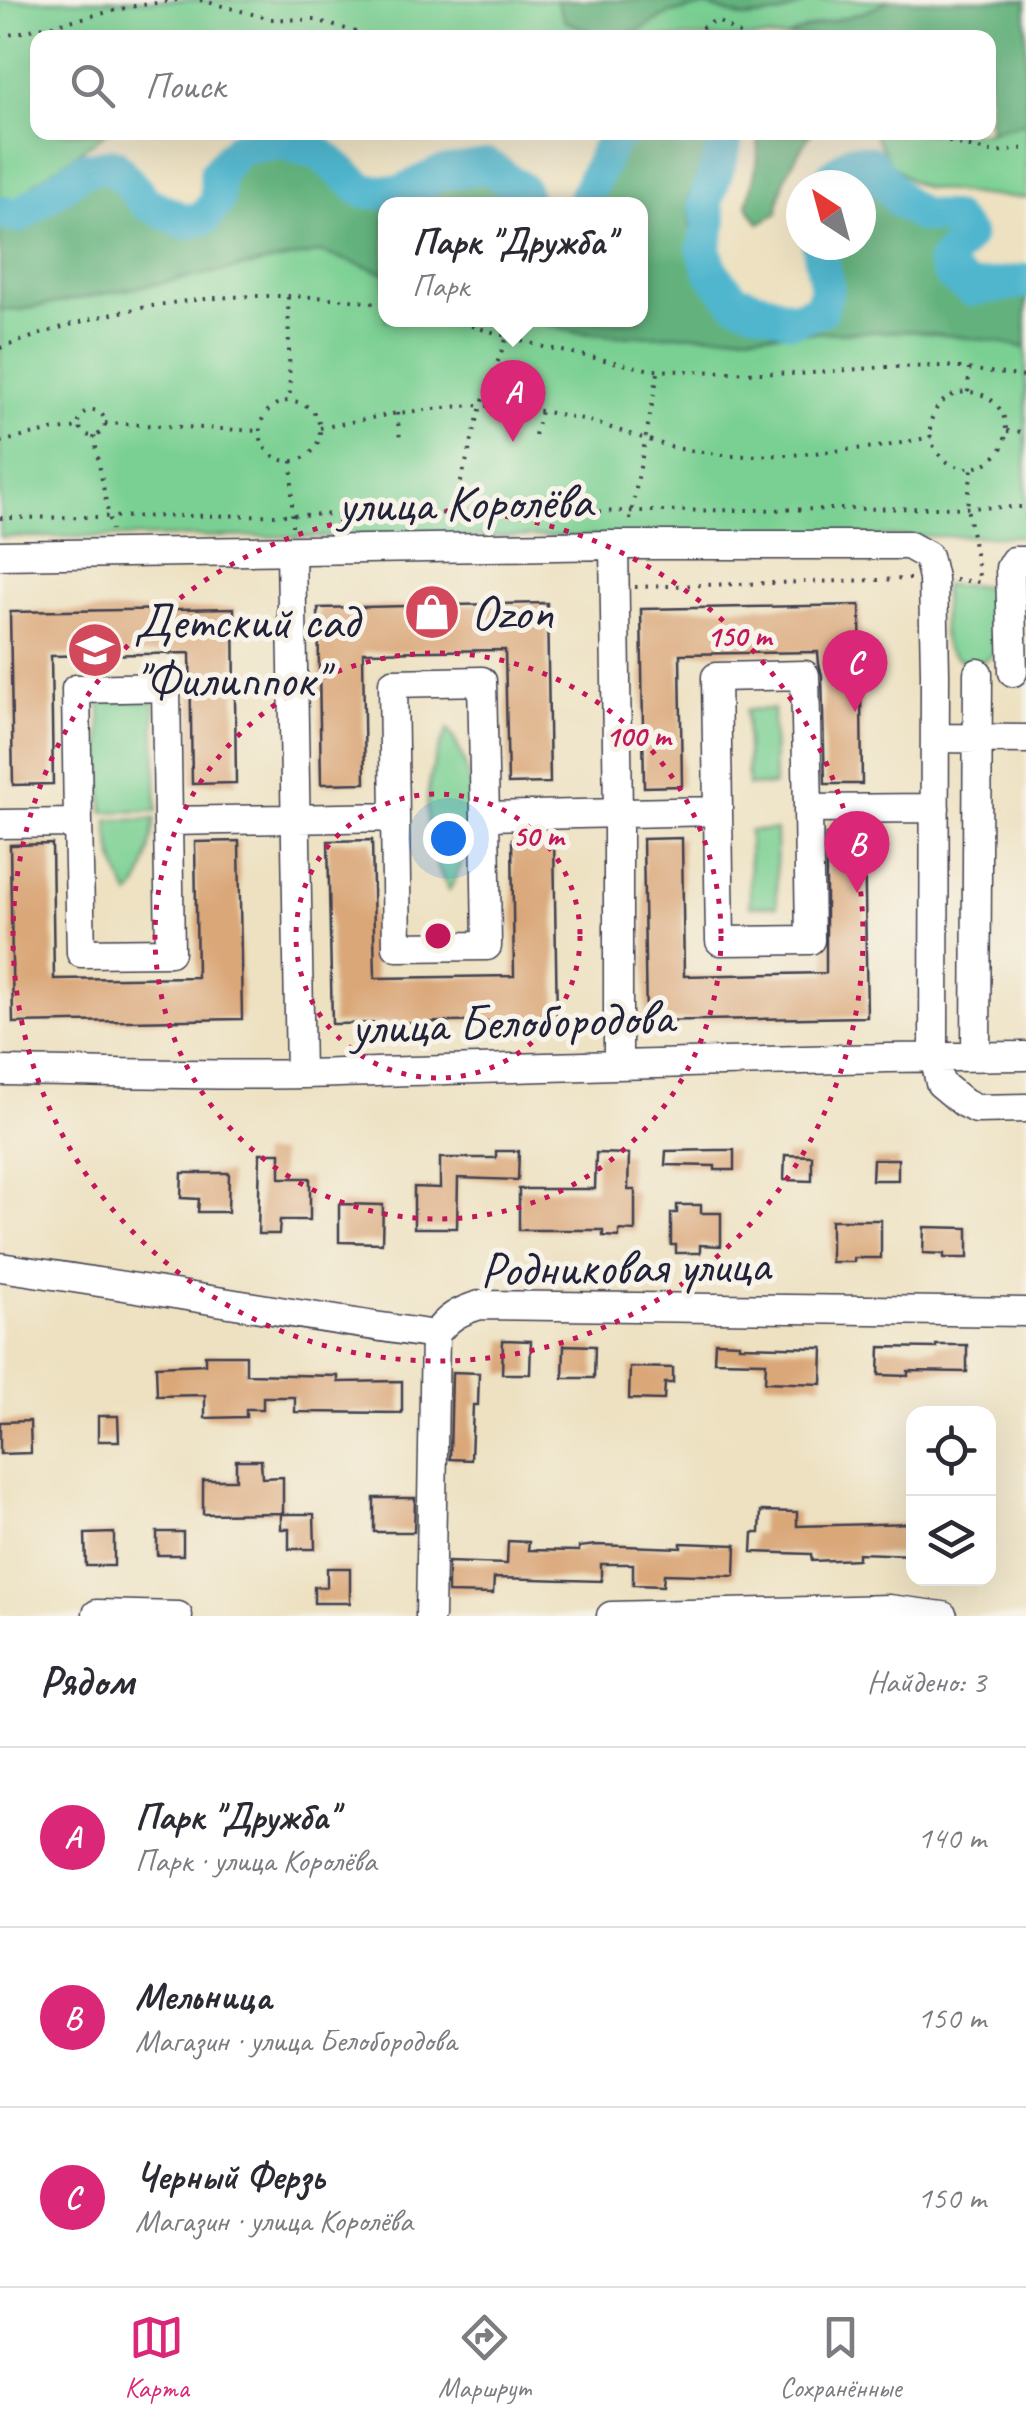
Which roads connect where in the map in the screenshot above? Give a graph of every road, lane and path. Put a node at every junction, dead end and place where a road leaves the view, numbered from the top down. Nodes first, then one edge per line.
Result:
1 (178, 0) edge
2 (200, 0) edge
3 (34, 30) edge
4 (349, 30) edge
5 (698, 30) edge
6 (733, 30) edge
7 (30, 31) edge
8 (0, 38) edge
9 (945, 140) edge
10 (1026, 148) edge
11 (288, 297) junction
12 (378, 304) edge
13 (476, 327) edge
14 (507, 336) junction
15 (0, 348) edge
16 (969, 369) junction
17 (658, 371) junction
18 (1026, 377) edge
19 (968, 392) junction
20 (290, 401) junction
21 (482, 406) junction
22 (540, 411) junction
23 (397, 413) junction
24 (105, 423) junction
25 (79, 427) junction
26 (320, 428) junction
27 (260, 431) junction
28 (1006, 431) junction
29 (1026, 432) edge
30 (535, 435) dead end
31 (94, 436) junction
32 (400, 438) dead end
33 (931, 438) junction
34 (644, 440) junction
35 (0, 442) edge
36 (292, 461) junction
37 (1026, 506) edge
38 (630, 510) junction
39 (454, 512) junction
40 (292, 514) junction
41 (108, 517) junction
42 (0, 518) edge
43 (622, 545) junction
44 (441, 548) junction
45 (291, 551) junction
46 (116, 554) junction
47 (0, 556) edge
48 (1026, 561) edge
49 (978, 672) junction
50 (1019, 672) edge
51 (935, 673) junction
52 (935, 738) junction
53 (977, 739) junction
54 (1026, 739) edge
55 (934, 808) junction
56 (808, 809) junction
57 (718, 811) junction
58 (618, 813) junction
59 (485, 816) junction
60 (395, 817) junction
61 (295, 819) junction
62 (168, 822) junction
63 (78, 823) junction
64 (0, 824) edge
65 (934, 1056) junction
66 (976, 1056) junction
67 (1026, 1056) edge
68 (618, 1064) junction
69 (0, 1072) edge
70 (300, 1074) junction
71 (1026, 1108) edge
72 (0, 1267) edge
73 (1026, 1312) edge
74 (435, 1336) junction
75 (98, 1614) edge
76 (178, 1616) edge
77 (430, 1616) edge
78 (610, 1616) edge
79 (944, 1616) edge

1 - 3 path
2 - 4 path
5 - 6 path
7 - 8 path
9 - 10 path
11 - 12 path
11 - 15 path
11 - 20 path
13 - 14 path
14 - 17 path
14 - 21 path
16 - 17 path
16 - 18 path
16 - 19 path
17 - 34 path
19 - 28 path
19 - 33 path
20 - 26 path
20 - 27 path
21 - 22 path
21 - 23 path
21 - 39 path
22 - 30 path
22 - 34 path
23 - 26 path
23 - 32 path
24 - 25 path
24 - 27 path
24 - 31 path
25 - 31 path
25 - 35 path
26 - 36 path
27 - 36 path
28 - 29 path
28 - 33 path
31 - 41 path
33 - 34 path
34 - 38 path
36 - 40 path
37 - 38 path
38 - 39 path
38 - 43 path
39 - 40 path
39 - 44 path
40 - 41 path
40 - 45 path
41 - 42 path
41 - 46 path
43 - 44 street, улица Королёва
43 - 51 street, улица Королёва
43 - 58 street
44 - 45 street, улица Королёва
45 - 46 street, улица Королёва
45 - 61 street
46 - 47 street, улица Королёва
48 - 50 street
49 - 50 street
49 - 51 street
49 - 53 street
51 - 52 street
52 - 53 street
52 - 55 street
53 - 54 street
53 - 66 street
55 - 56 street
55 - 65 street
56 - 57 street
56 - 57 street
57 - 58 street
58 - 59 street
58 - 68 street
59 - 60 street
59 - 60 street
60 - 61 street
61 - 62 street
61 - 70 street
62 - 63 street
62 - 63 street
63 - 64 street
65 - 66 street, улица Белобородова
65 - 68 street, улица Белобородова
65 - 71 street
66 - 67 street, улица Белобородова
68 - 70 street, улица Белобородова
69 - 70 street, улица Белобородова
72 - 74 street, Родниковая улица
73 - 74 street, Родниковая улица
74 - 77 street
75 - 76 street
78 - 79 street

